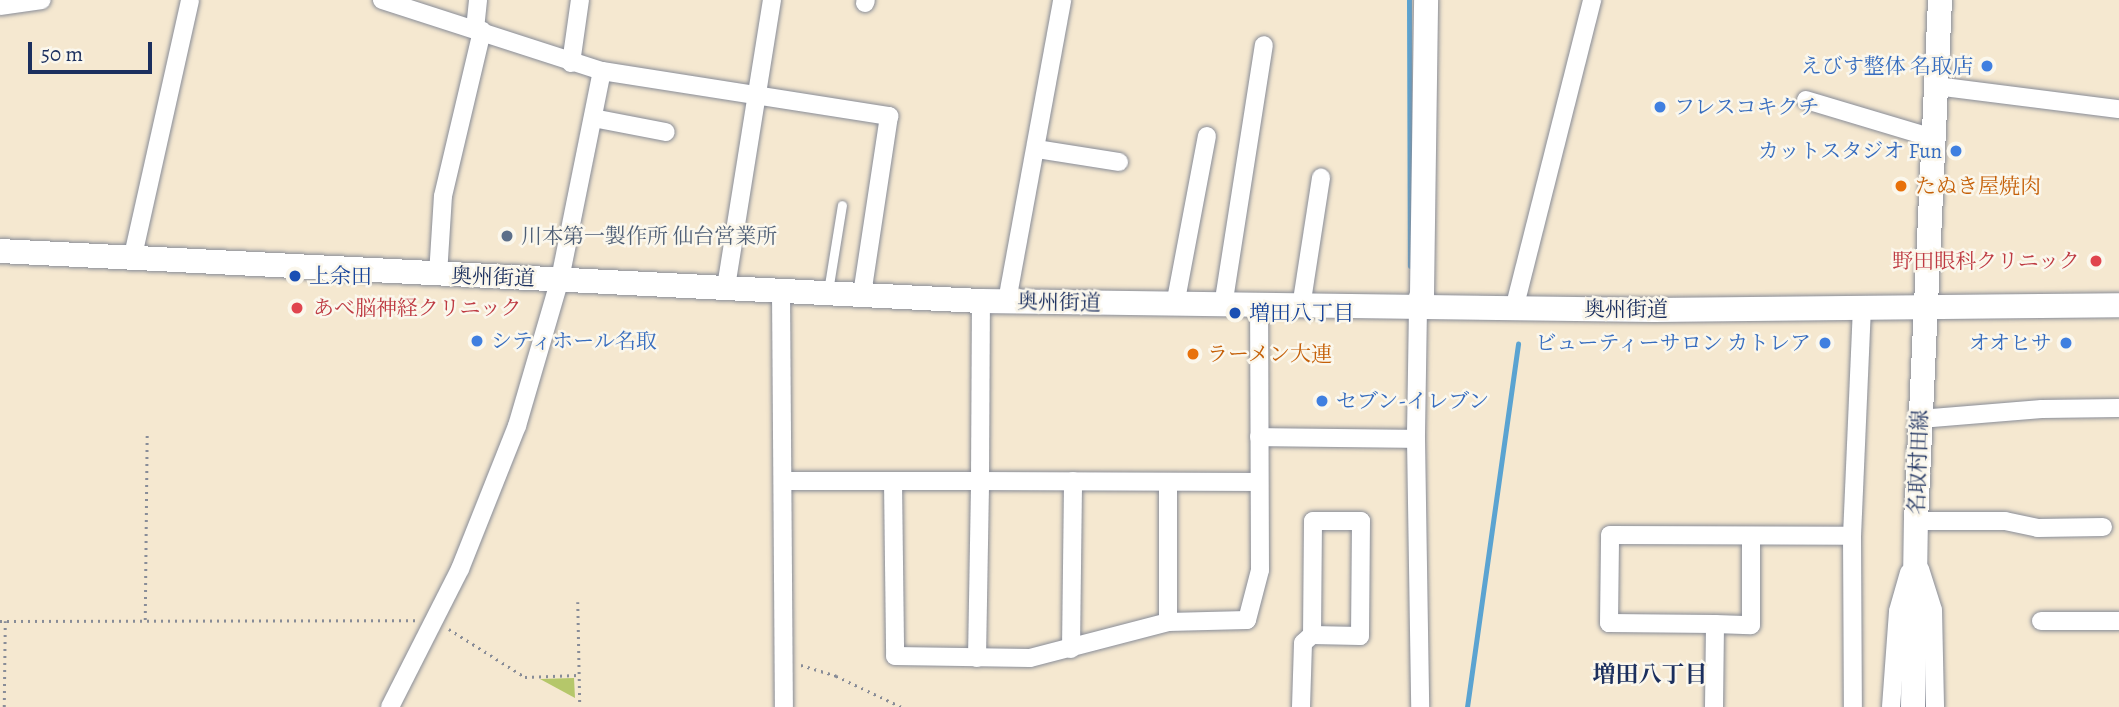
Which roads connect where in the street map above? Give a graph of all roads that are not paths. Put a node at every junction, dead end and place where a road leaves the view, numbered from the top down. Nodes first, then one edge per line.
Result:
1 (42, 0) edge
2 (190, 0) edge
3 (382, 0) edge
4 (478, 0) edge
5 (580, 0) edge
6 (772, 0) edge
7 (1059, 0) edge
8 (1426, 0) edge
9 (1592, 0) edge
10 (1940, 0) edge
11 (0, 6) edge
12 (478, 30) junction
13 (1264, 45) dead end
14 (571, 63) junction
15 (602, 71) junction
16 (1936, 86) junction
17 (756, 96) junction
18 (1806, 100) dead end
19 (2119, 110) edge
20 (593, 118) junction
21 (666, 132) dead end
22 (1207, 136) dead end
23 (1933, 138) junction
24 (1037, 149) junction
25 (1119, 161) dead end
26 (1321, 178) dead end
27 (842, 205) dead end
28 (0, 251) edge
29 (132, 260) junction
30 (438, 275) junction
31 (560, 279) junction
32 (726, 287) junction
33 (781, 291) junction
34 (827, 293) junction
35 (862, 295) junction
36 (981, 301) junction
37 (1007, 301) junction
38 (1175, 305) junction
39 (2119, 305) edge
40 (1223, 306) junction
41 (1259, 306) junction
42 (1301, 307) junction
43 (1418, 307) junction
44 (1514, 309) junction
45 (1862, 309) junction
46 (1925, 309) junction
47 (2119, 408) edge
48 (1920, 419) junction
49 (1259, 437) junction
50 (1416, 439) junction
51 (783, 481) junction
52 (893, 481) junction
53 (980, 481) junction
54 (1073, 481) junction
55 (1168, 482) junction
56 (1259, 482) junction
57 (1916, 521) junction
58 (2103, 527) dead end
59 (1751, 536) junction
60 (1852, 536) junction
61 (1915, 553) junction
62 (1168, 621) junction
63 (2041, 621) dead end
64 (2119, 621) edge
65 (1715, 624) junction
66 (1312, 635) junction
67 (1071, 649) junction
68 (977, 658) junction
69 (390, 707) edge
70 (784, 707) edge
71 (1301, 707) edge
72 (1420, 707) edge
73 (1714, 707) edge
74 (1853, 707) edge
75 (1891, 707) edge
76 (1913, 707) edge
77 (1935, 707) edge

1 - 11 street
2 - 29 street
3 - 12 street
4 - 12 street
5 - 14 street
6 - 17 street
7 - 24 street
8 - 43 main road
9 - 44 street
10 - 16 main road, 名取村田線
12 - 14 street
12 - 30 street
13 - 40 street
14 - 15 street
15 - 17 street
15 - 20 street
16 - 19 street
16 - 23 main road, 名取村田線
17 - 32 street
17 - 35 street
18 - 23 street
20 - 21 street
20 - 31 street
22 - 38 street
23 - 46 main road, 名取村田線
24 - 25 street
24 - 37 street
26 - 42 street
27 - 34 lane
28 - 29 main road, 奥州街道
29 - 30 main road, 奥州街道
30 - 31 main road, 奥州街道
31 - 32 main road, 奥州街道
31 - 69 street
32 - 33 main road, 奥州街道
33 - 34 main road, 奥州街道
33 - 51 street
34 - 35 main road, 奥州街道
35 - 36 main road, 奥州街道
36 - 37 main road, 奥州街道
36 - 53 street
37 - 38 main road, 奥州街道
38 - 40 main road, 奥州街道
39 - 46 main road, 奥州街道
40 - 41 main road, 奥州街道
41 - 42 main road, 奥州街道
41 - 49 street
42 - 43 main road, 奥州街道
43 - 44 main road, 奥州街道
43 - 50 street
44 - 45 main road, 奥州街道
45 - 46 main road, 奥州街道
45 - 60 street
46 - 48 main road, 名取村田線
47 - 48 street
48 - 57 main road, 名取村田線
49 - 50 street
49 - 56 street
50 - 72 street
51 - 52 street
51 - 70 street
52 - 53 street
52 - 68 street
53 - 54 street
53 - 68 street
54 - 55 street
54 - 67 street
55 - 56 street
55 - 62 street
56 - 62 street
57 - 58 street
57 - 61 main road, 名取村田線
59 - 60 street
59 - 65 street
59 - 65 street
60 - 74 street
61 - 75 street
61 - 76 main road, 名取村田線
61 - 77 street
62 - 67 street
63 - 64 street
65 - 73 street
66 - 66 street
66 - 71 street
67 - 68 street

